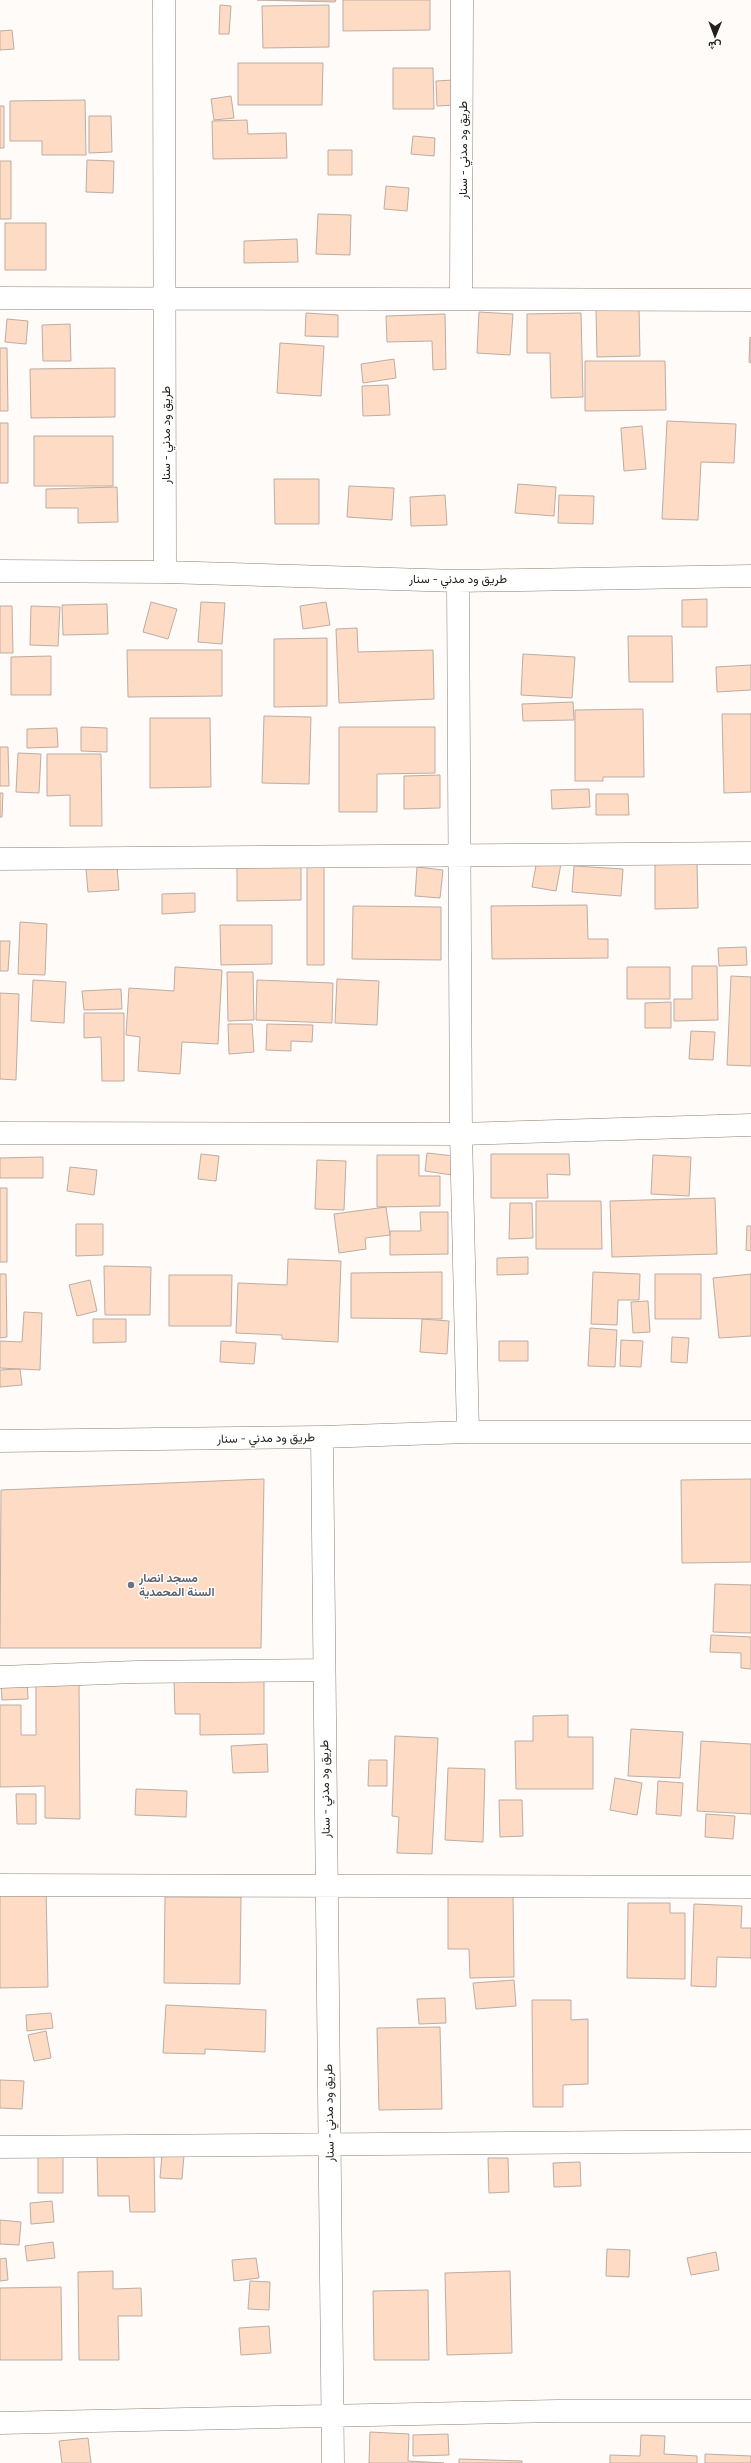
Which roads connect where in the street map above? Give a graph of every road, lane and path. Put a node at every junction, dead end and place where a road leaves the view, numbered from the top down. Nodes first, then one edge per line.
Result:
1 (164, 0) edge
2 (462, 0) edge
3 (0, 298) edge
4 (166, 298) junction
5 (461, 299) junction
6 (751, 300) edge
7 (0, 571) edge
8 (165, 572) junction
9 (751, 576) edge
10 (458, 581) junction
11 (751, 852) edge
12 (461, 855) junction
13 (0, 859) edge
14 (751, 1126) edge
15 (0, 1133) edge
16 (461, 1134) junction
17 (468, 1432) junction
18 (751, 1432) edge
19 (322, 1437) junction
20 (0, 1441) edge
21 (323, 1670) junction
22 (0, 1677) edge
23 (326, 1884) junction
24 (0, 1885) edge
25 (751, 1887) edge
26 (751, 2141) edge
27 (330, 2143) junction
28 (0, 2147) edge
29 (751, 2411) edge
30 (332, 2416) junction
31 (0, 2423) edge
32 (333, 2463) edge

1 - 4 street, طريق ود مدني - سنار
2 - 5 street, طريق ود مدني - سنار
3 - 4 street
4 - 5 street
4 - 8 street, طريق ود مدني - سنار
5 - 6 street
7 - 8 street, طريق ود مدني - سنار
8 - 10 street, طريق ود مدني - سنار
9 - 10 street, طريق ود مدني - سنار
10 - 12 street
11 - 12 street
12 - 13 street
12 - 16 street
14 - 16 street
15 - 16 street
16 - 17 street
17 - 18 street
17 - 19 street
19 - 20 street, طريق ود مدني - سنار
19 - 21 street, طريق ود مدني - سنار
21 - 22 street
21 - 23 street, طريق ود مدني - سنار
23 - 24 street
23 - 25 street
23 - 27 street, طريق ود مدني - سنار
26 - 27 street
27 - 28 street
27 - 30 street, طريق ود مدني - سنار
29 - 30 street
30 - 31 street
30 - 32 street, طريق ود مدني - سنار

